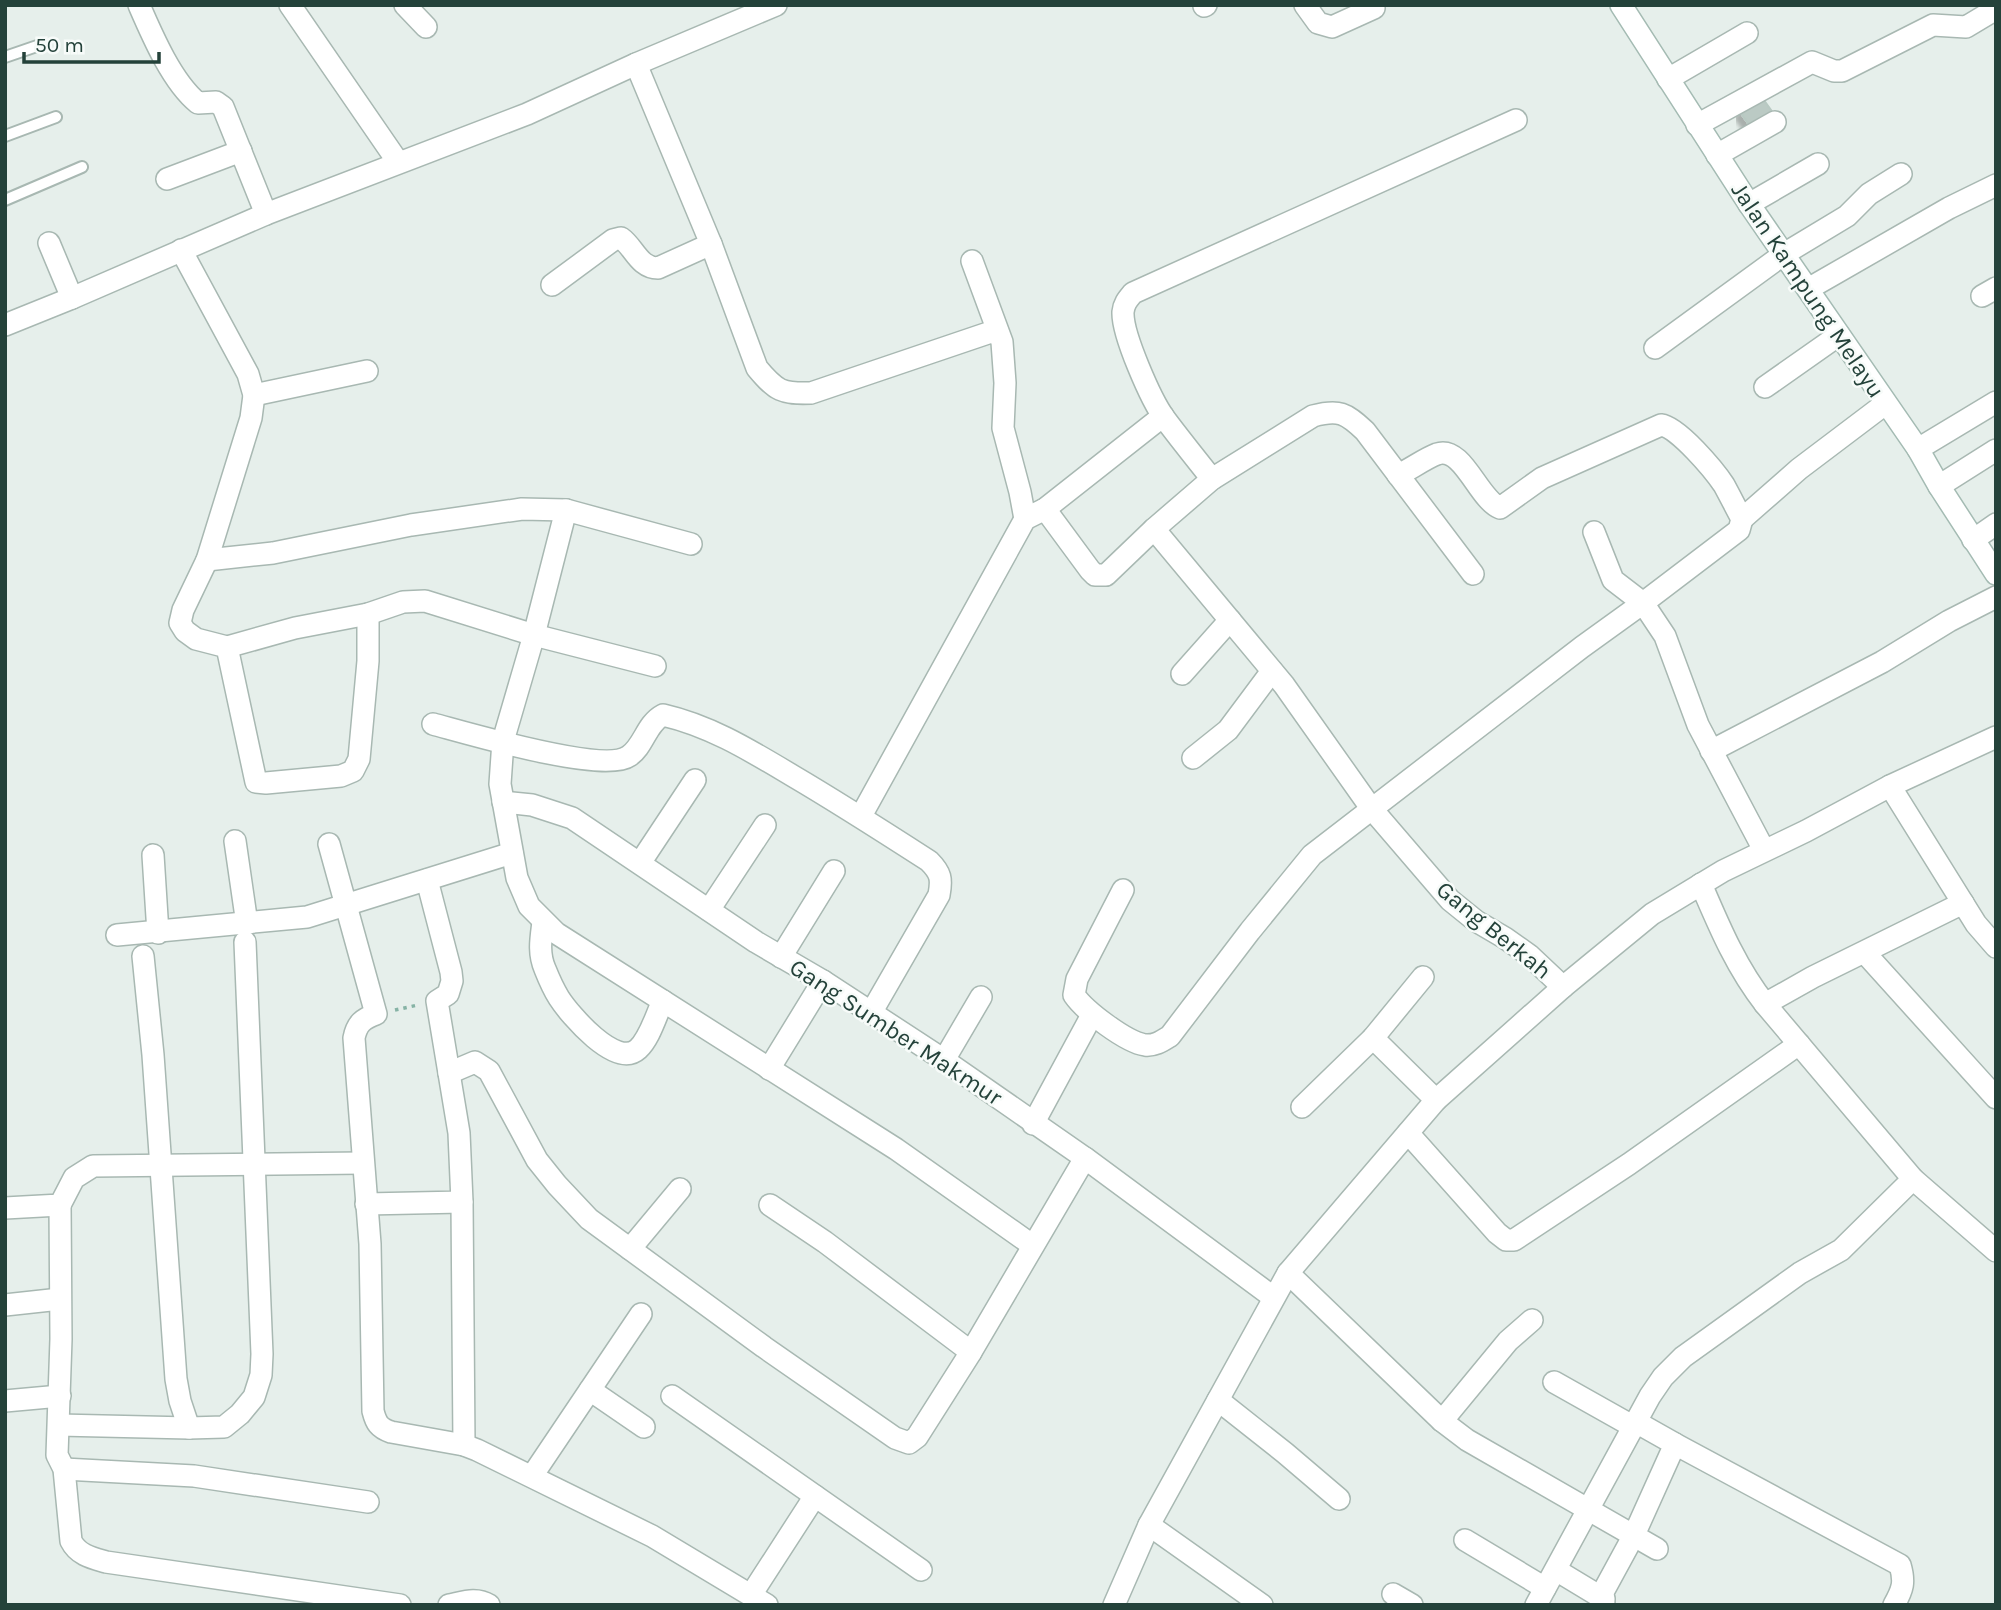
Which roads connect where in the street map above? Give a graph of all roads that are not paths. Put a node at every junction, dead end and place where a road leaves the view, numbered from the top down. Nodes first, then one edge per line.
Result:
1 (139, 5) edge
2 (289, 5) edge
3 (405, 5) edge
4 (776, 5) edge
5 (1306, 5) edge
6 (1621, 5) edge
7 (1374, 8) dead end
8 (1996, 9) edge
9 (426, 27) dead end
10 (1746, 33) dead end
11 (37, 46) dead end
12 (5, 57) edge
13 (636, 64) junction
14 (1668, 79) junction
15 (56, 117) dead end
16 (1516, 120) dead end
17 (1775, 122) dead end
18 (1698, 125) junction
19 (5, 136) edge
20 (241, 151) junction
21 (1717, 155) junction
22 (398, 162) junction
23 (1818, 164) dead end
24 (82, 167) dead end
25 (1900, 174) dead end
26 (167, 179) dead end
27 (1996, 185) edge
28 (5, 200) edge
29 (1749, 204) junction
30 (266, 214) junction
31 (50, 243) dead end
32 (710, 244) junction
33 (181, 250) junction
34 (1784, 254) junction
35 (972, 261) dead end
36 (552, 285) dead end
37 (1808, 289) junction
38 (72, 298) junction
39 (5, 324) edge
40 (997, 330) junction
41 (1839, 335) junction
42 (1655, 348) dead end
43 (367, 371) dead end
44 (1765, 387) dead end
45 (254, 396) junction
46 (1996, 402) edge
47 (1885, 404) junction
48 (1163, 416) junction
49 (1918, 449) junction
50 (1996, 450) edge
51 (1398, 475) junction
52 (1212, 479) junction
53 (1939, 486) junction
54 (1045, 509) junction
55 (566, 510) junction
56 (1024, 519) junction
57 (1742, 519) junction
58 (1996, 524) edge
59 (1154, 529) junction
60 (1594, 533) dead end
61 (1973, 540) junction
62 (691, 544) dead end
63 (207, 560) junction
64 (1473, 574) dead end
65 (1996, 574) edge
66 (1996, 597) edge
67 (1643, 603) junction
68 (368, 614) junction
69 (1230, 620) junction
70 (534, 635) junction
71 (227, 647) junction
72 (655, 666) dead end
73 (1272, 671) junction
74 (1182, 674) dead end
75 (433, 724) dead end
76 (1996, 737) edge
77 (503, 741) junction
78 (1711, 751) junction
79 (1193, 758) dead end
80 (695, 780) dead end
81 (1889, 786) junction
82 (503, 802) junction
83 (1371, 808) junction
84 (861, 816) junction
85 (765, 825) dead end
86 (234, 841) dead end
87 (329, 844) dead end
88 (1764, 850) junction
89 (512, 853) junction
90 (153, 855) dead end
91 (640, 863) junction
92 (834, 872) dead end
93 (427, 880) junction
94 (1701, 884) junction
95 (1123, 890) dead end
96 (1963, 903) junction
97 (347, 905) junction
98 (709, 910) junction
99 (543, 922) junction
100 (159, 933) junction
101 (246, 933) junction
102 (117, 935) dead end
103 (1996, 947) edge
104 (1865, 953) junction
105 (143, 956) dead end
106 (781, 957) junction
107 (1423, 977) dead end
108 (822, 981) junction
109 (1563, 987) junction
110 (981, 997) dead end
111 (663, 1001) junction
112 (1765, 1004) junction
113 (871, 1013) junction
114 (1092, 1015) junction
115 (1373, 1038) junction
116 (1799, 1044) junction
117 (944, 1060) junction
118 (769, 1069) junction
119 (449, 1073) junction
120 (1996, 1098) edge
121 (1436, 1100) junction
122 (1302, 1107) dead end
123 (1034, 1124) junction
124 (1408, 1133) junction
125 (1085, 1158) junction
126 (253, 1163) junction
127 (363, 1163) junction
128 (160, 1167) junction
129 (1913, 1179) junction
130 (680, 1189) dead end
131 (462, 1202) junction
132 (366, 1204) junction
133 (60, 1205) junction
134 (770, 1205) dead end
135 (5, 1208) edge
136 (1032, 1245) junction
137 (630, 1249) junction
138 (1996, 1251) edge
139 (1287, 1273) junction
140 (1273, 1297) junction
141 (60, 1299) junction
142 (5, 1304) edge
143 (641, 1314) dead end
144 (1532, 1320) dead end
145 (971, 1352) junction
146 (1554, 1382) dead end
147 (590, 1390) junction
148 (60, 1395) junction
149 (672, 1396) dead end
150 (1218, 1400) junction
151 (5, 1401) edge
152 (1442, 1421) junction
153 (1635, 1424) junction
154 (59, 1425) junction
155 (644, 1427) dead end
156 (189, 1428) junction
157 (1675, 1444) junction
158 (464, 1445) junction
159 (64, 1469) junction
160 (532, 1476) junction
161 (814, 1496) junction
162 (1339, 1499) dead end
163 (368, 1502) dead end
164 (1589, 1510) junction
165 (1149, 1525) junction
166 (1634, 1535) junction
167 (1465, 1540) dead end
168 (1657, 1549) dead end
169 (921, 1570) dead end
170 (1546, 1587) edge
171 (1393, 1594) dead end
172 (759, 1600) edge
173 (1604, 1602) edge
174 (400, 1605) edge
175 (449, 1605) edge
176 (489, 1605) edge
177 (1114, 1605) edge
178 (1262, 1605) edge
179 (1412, 1605) edge
180 (1894, 1605) edge

1 - 20 street
2 - 22 street
3 - 9 street
4 - 13 street
5 - 7 street
6 - 14 street, Jalan Kampung Melayu
8 - 18 street
10 - 14 street
11 - 12 lane
13 - 22 street
13 - 32 street
14 - 18 street, Jalan Kampung Melayu
15 - 19 lane
16 - 48 street
17 - 21 street
18 - 21 street, Jalan Kampung Melayu
20 - 26 street
20 - 30 street
21 - 29 street, Jalan Kampung Melayu
22 - 30 street
23 - 29 street
24 - 28 lane
25 - 34 street
27 - 37 street
29 - 34 street, Jalan Kampung Melayu
30 - 33 street
31 - 38 street
32 - 36 street
32 - 40 street
33 - 38 street
33 - 45 street
34 - 37 street, Jalan Kampung Melayu
34 - 42 street
35 - 40 street
37 - 41 street, Jalan Kampung Melayu
38 - 39 street
40 - 56 street
41 - 44 street
41 - 47 street, Jalan Kampung Melayu
43 - 45 street
45 - 63 street
46 - 49 street
47 - 49 street, Jalan Kampung Melayu
47 - 57 street
48 - 52 street
48 - 54 street
49 - 53 street, Jalan Kampung Melayu
50 - 53 street
51 - 52 street
51 - 57 street
51 - 64 street
52 - 59 street
53 - 61 street, Jalan Kampung Melayu
54 - 56 street
54 - 59 street
55 - 62 street
55 - 63 street
55 - 70 street
56 - 84 street
57 - 67 street
58 - 61 street
59 - 69 street, Gang Berkah
60 - 67 street
61 - 65 street, Jalan Kampung Melayu
63 - 71 street
66 - 78 street
67 - 78 street
67 - 83 street
68 - 70 street
68 - 71 street
68 - 71 street
69 - 73 street, Gang Berkah
69 - 74 street
70 - 72 street
70 - 77 street
73 - 79 street
73 - 83 street, Gang Berkah
75 - 77 street
76 - 81 street
77 - 82 street
77 - 84 street
78 - 88 street
80 - 91 street
81 - 88 street
81 - 96 street
82 - 89 street
82 - 91 street, Gang Sumber Makmur
83 - 109 street, Gang Berkah
83 - 114 street
84 - 113 street
85 - 98 street
86 - 101 street
87 - 97 street
88 - 94 street
89 - 93 street
89 - 99 street
90 - 100 street
91 - 98 street, Gang Sumber Makmur
92 - 106 street
93 - 97 street
93 - 119 street
94 - 109 street
94 - 112 street
95 - 114 street
96 - 103 street
96 - 104 street
97 - 101 street
97 - 127 street
98 - 106 street, Gang Sumber Makmur
99 - 111 street
99 - 111 street
100 - 101 street
100 - 102 street
101 - 126 street
104 - 112 street
104 - 120 street
105 - 128 street
106 - 108 street, Gang Sumber Makmur
107 - 115 street
108 - 113 street, Gang Sumber Makmur
108 - 118 street
109 - 121 street
110 - 117 street
111 - 118 street
112 - 116 street
113 - 117 street, Gang Sumber Makmur
114 - 123 street
115 - 121 street
115 - 122 street
116 - 124 street
116 - 129 street
117 - 123 street, Gang Sumber Makmur
118 - 136 street
119 - 131 street
119 - 137 street
121 - 124 street
123 - 125 street, Gang Sumber Makmur
124 - 139 street
125 - 136 street
125 - 140 street, Gang Sumber Makmur
126 - 127 street
126 - 128 street
126 - 156 street
127 - 132 street
128 - 133 street
128 - 156 street
129 - 138 street
129 - 153 street
130 - 137 street
131 - 132 street
131 - 158 street
132 - 158 street
133 - 135 street
133 - 141 street
134 - 145 street
136 - 145 street
137 - 145 street
139 - 140 street
139 - 152 street
140 - 150 street
141 - 142 street
141 - 148 street
143 - 147 street
144 - 152 street
146 - 153 street
147 - 155 street
147 - 160 street
148 - 151 street
148 - 154 street
149 - 161 street
150 - 162 street
150 - 165 street
152 - 164 street
153 - 157 street
153 - 164 street
154 - 156 street
154 - 159 street
157 - 166 street
157 - 180 street
158 - 160 street
159 - 163 street
159 - 174 street
160 - 172 street
161 - 169 street
161 - 172 street
164 - 166 street
164 - 170 street
165 - 177 street
165 - 178 street
166 - 168 street
166 - 173 street
167 - 170 street
170 - 173 street
171 - 179 street
175 - 176 street

